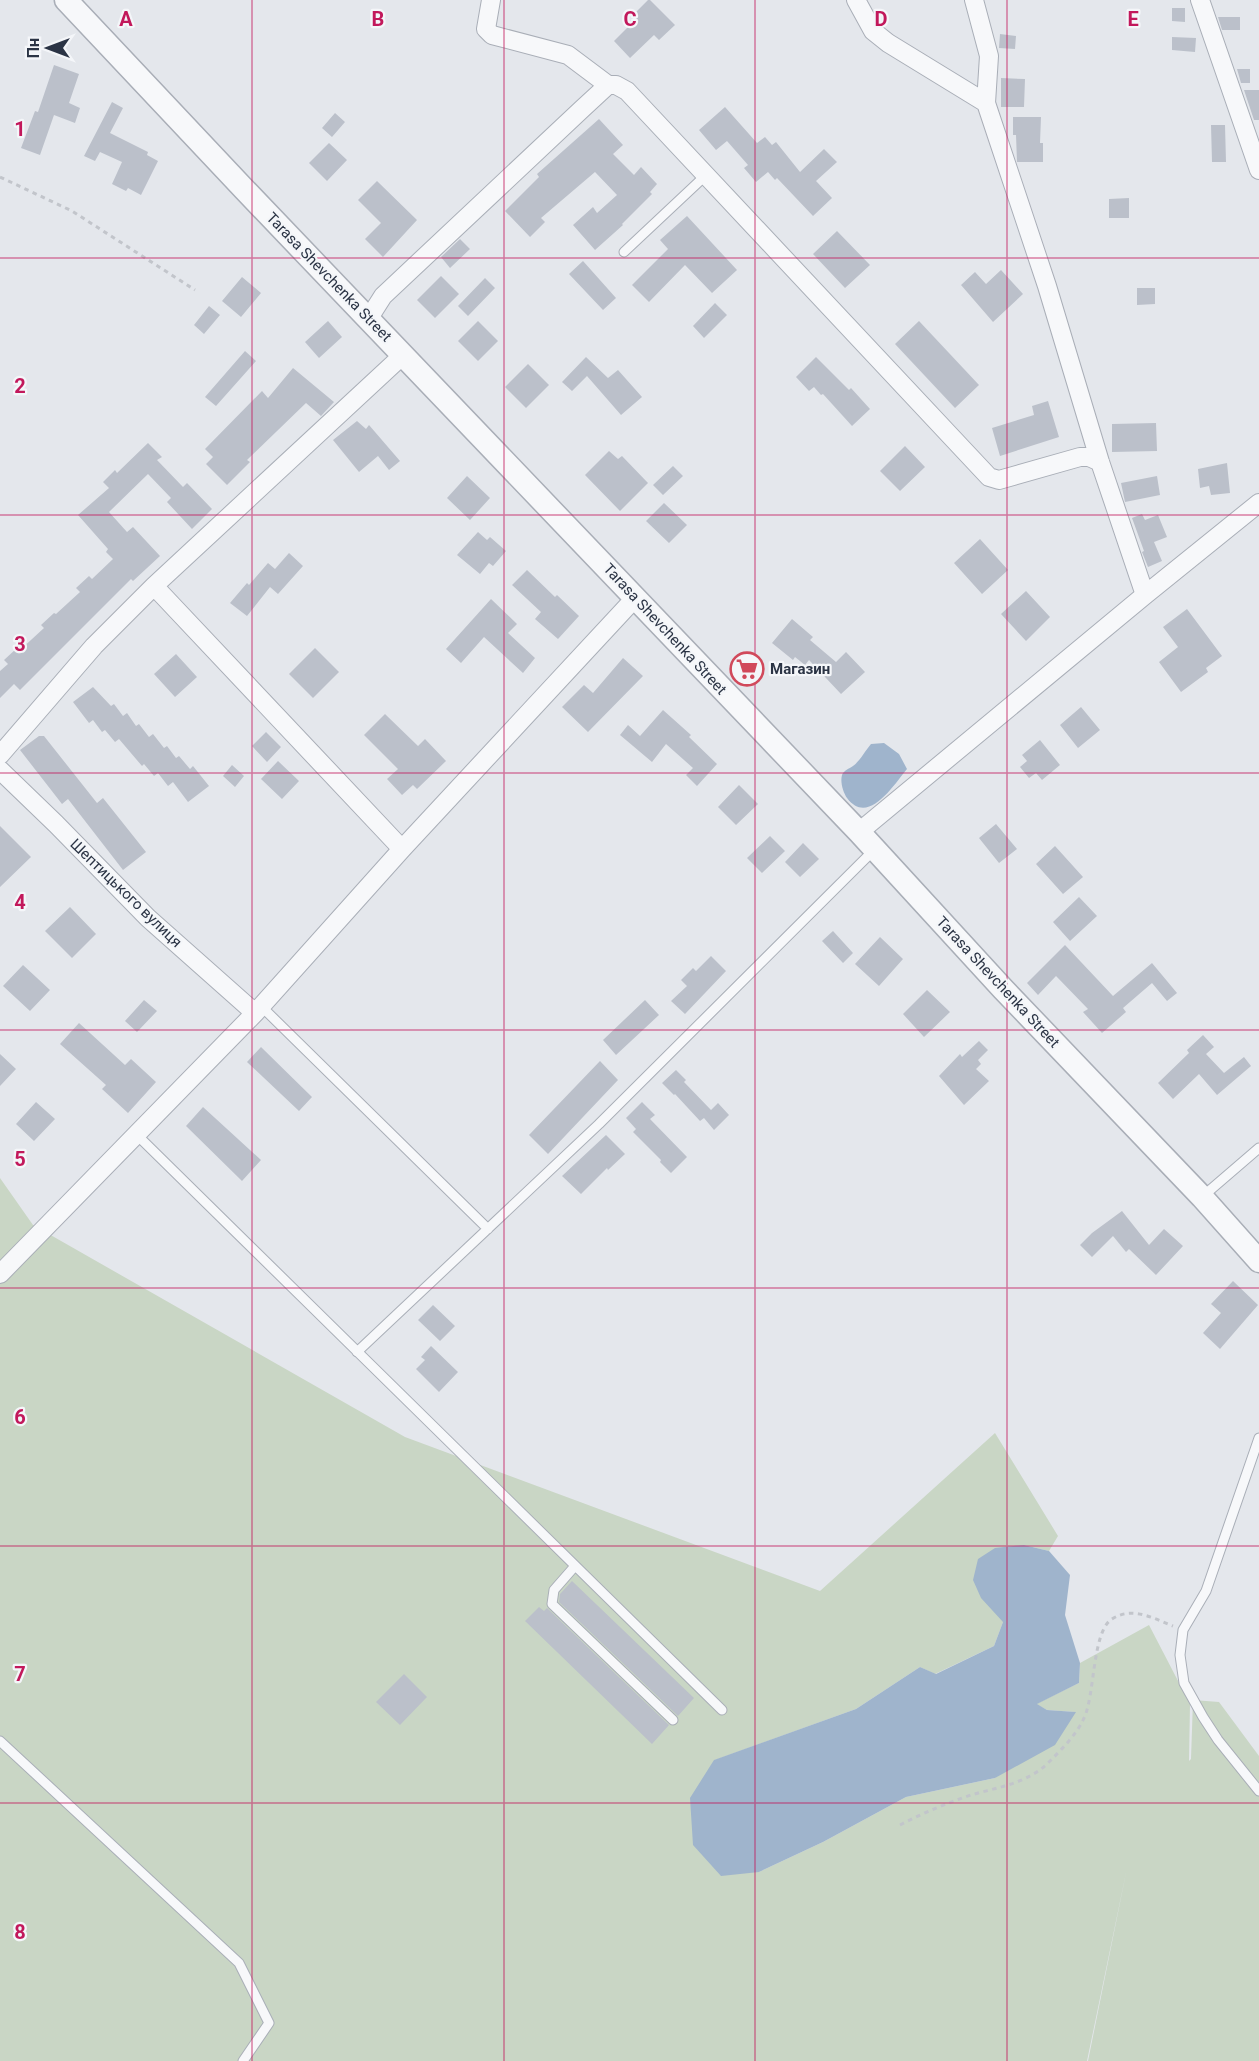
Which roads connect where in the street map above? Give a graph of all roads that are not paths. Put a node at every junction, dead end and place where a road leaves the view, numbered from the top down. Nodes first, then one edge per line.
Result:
1 (66, 0) edge
2 (491, 0) edge
3 (856, 0) edge
4 (974, 0) edge
5 (1200, 0) edge
6 (608, 85) junction
7 (986, 103) junction
8 (1259, 170) edge
9 (705, 176) junction
10 (624, 252) dead end
11 (369, 318) junction
12 (403, 355) junction
13 (1100, 462) junction
14 (1259, 503) edge
15 (154, 586) junction
16 (1145, 595) junction
17 (636, 597) junction
18 (0, 755) edge
19 (0, 770) edge
20 (860, 832) junction
21 (402, 849) junction
22 (874, 849) junction
23 (258, 1009) junction
24 (137, 1135) junction
25 (1259, 1148) edge
26 (1202, 1197) junction
27 (488, 1229) junction
28 (1255, 1250) edge
29 (0, 1274) edge
30 (357, 1352) junction
31 (1259, 1438) edge
32 (575, 1566) junction
33 (722, 1710) dead end
34 (673, 1720) dead end
35 (0, 1741) edge
36 (1259, 1791) edge
37 (243, 2061) edge

1 - 11 street, Tarasa Shevchenka Street
2 - 6 street
3 - 7 street
4 - 7 street
5 - 8 street
6 - 9 street
6 - 11 street
7 - 13 street
9 - 10 lane
9 - 13 street
11 - 12 street, Tarasa Shevchenka Street
12 - 15 street
12 - 17 street, Tarasa Shevchenka Street
13 - 16 street
14 - 16 street
15 - 18 street
15 - 21 street
16 - 20 street
17 - 20 street, Tarasa Shevchenka Street
17 - 21 street
19 - 23 street, Шептицького вулиця
20 - 22 street, Tarasa Shevchenka Street
21 - 23 street
22 - 26 street, Tarasa Shevchenka Street
22 - 27 lane
23 - 24 street
23 - 27 lane
24 - 29 street
24 - 30 lane
25 - 26 lane
26 - 28 street, Tarasa Shevchenka Street
27 - 30 lane
30 - 32 lane
31 - 36 lane
32 - 33 lane
32 - 34 lane
35 - 37 lane

